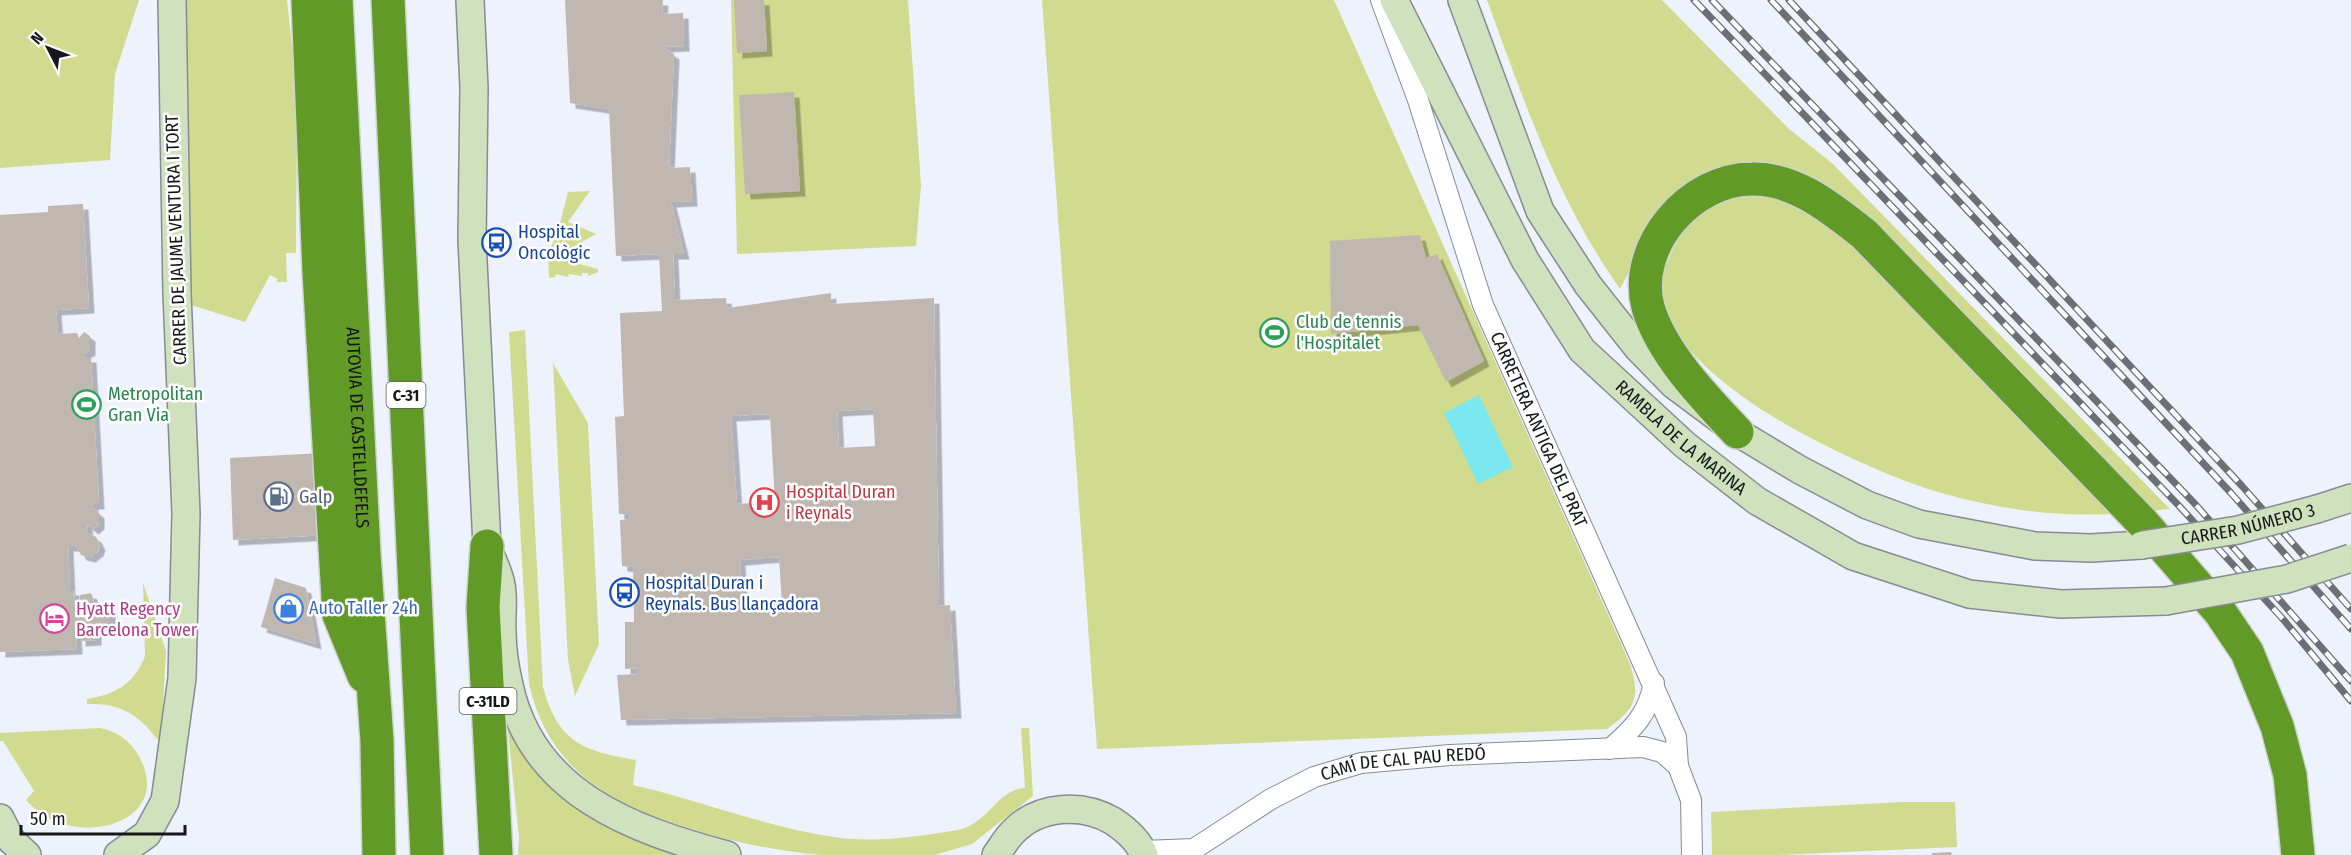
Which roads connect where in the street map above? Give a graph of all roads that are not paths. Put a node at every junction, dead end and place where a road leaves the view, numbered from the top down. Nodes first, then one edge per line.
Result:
1 (172, 0) edge
2 (298, 0) edge
3 (308, 0) edge
4 (336, 0) edge
5 (388, 0) edge
6 (470, 0) edge
7 (1381, 0) edge
8 (1394, 0) edge
9 (1462, 0) edge
10 (312, 113) junction
11 (345, 161) junction
12 (1737, 432) junction
13 (2351, 498) edge
14 (2142, 545) joint
15 (487, 546) junction
16 (2351, 558) edge
17 (1654, 683) junction
18 (374, 700) junction
19 (1611, 748) junction
20 (1678, 766) junction
21 (0, 818) edge
22 (1144, 853) edge
23 (32, 854) edge
24 (118, 855) edge
25 (379, 855) edge
26 (427, 855) edge
27 (496, 855) edge
28 (727, 855) edge
29 (996, 855) edge
30 (1692, 855) edge
31 (2298, 855) edge

1 - 24 street, CARRER DE JAUME VENTURA I TORT
2 - 10 highway
3 - 10 highway
4 - 11 highway, AUTOVIA DE CASTELLDEFELS
5 - 26 highway, C-31
6 - 15 street, C-31LD
7 - 17 street, CARRETERA ANTIGA DEL PRAT
8 - 16 street, RAMBLA DE LA MARINA, bridge
9 - 12 street, RAMBLA DE LA MARINA
10 - 11 highway
10 - 18 highway
11 - 18 highway, AUTOVIA DE CASTELLDEFELS
12 - 14 street, RAMBLA DE LA MARINA
12 - 31 highway
13 - 14 street, CARRER NÚMERO 3, bridge
15 - 27 highway, C-31LD
15 - 28 street
17 - 19 street
17 - 20 street, CARRETERA ANTIGA DEL PRAT
18 - 25 highway, AUTOVIA DE CASTELLDEFELS
19 - 20 street, CAMÍ DE CAL PAU REDÓ
19 - 22 street, CAMÍ DE CAL PAU REDÓ
20 - 30 street, CARRETERA ANTIGA DEL PRAT
21 - 23 street
22 - 29 street

